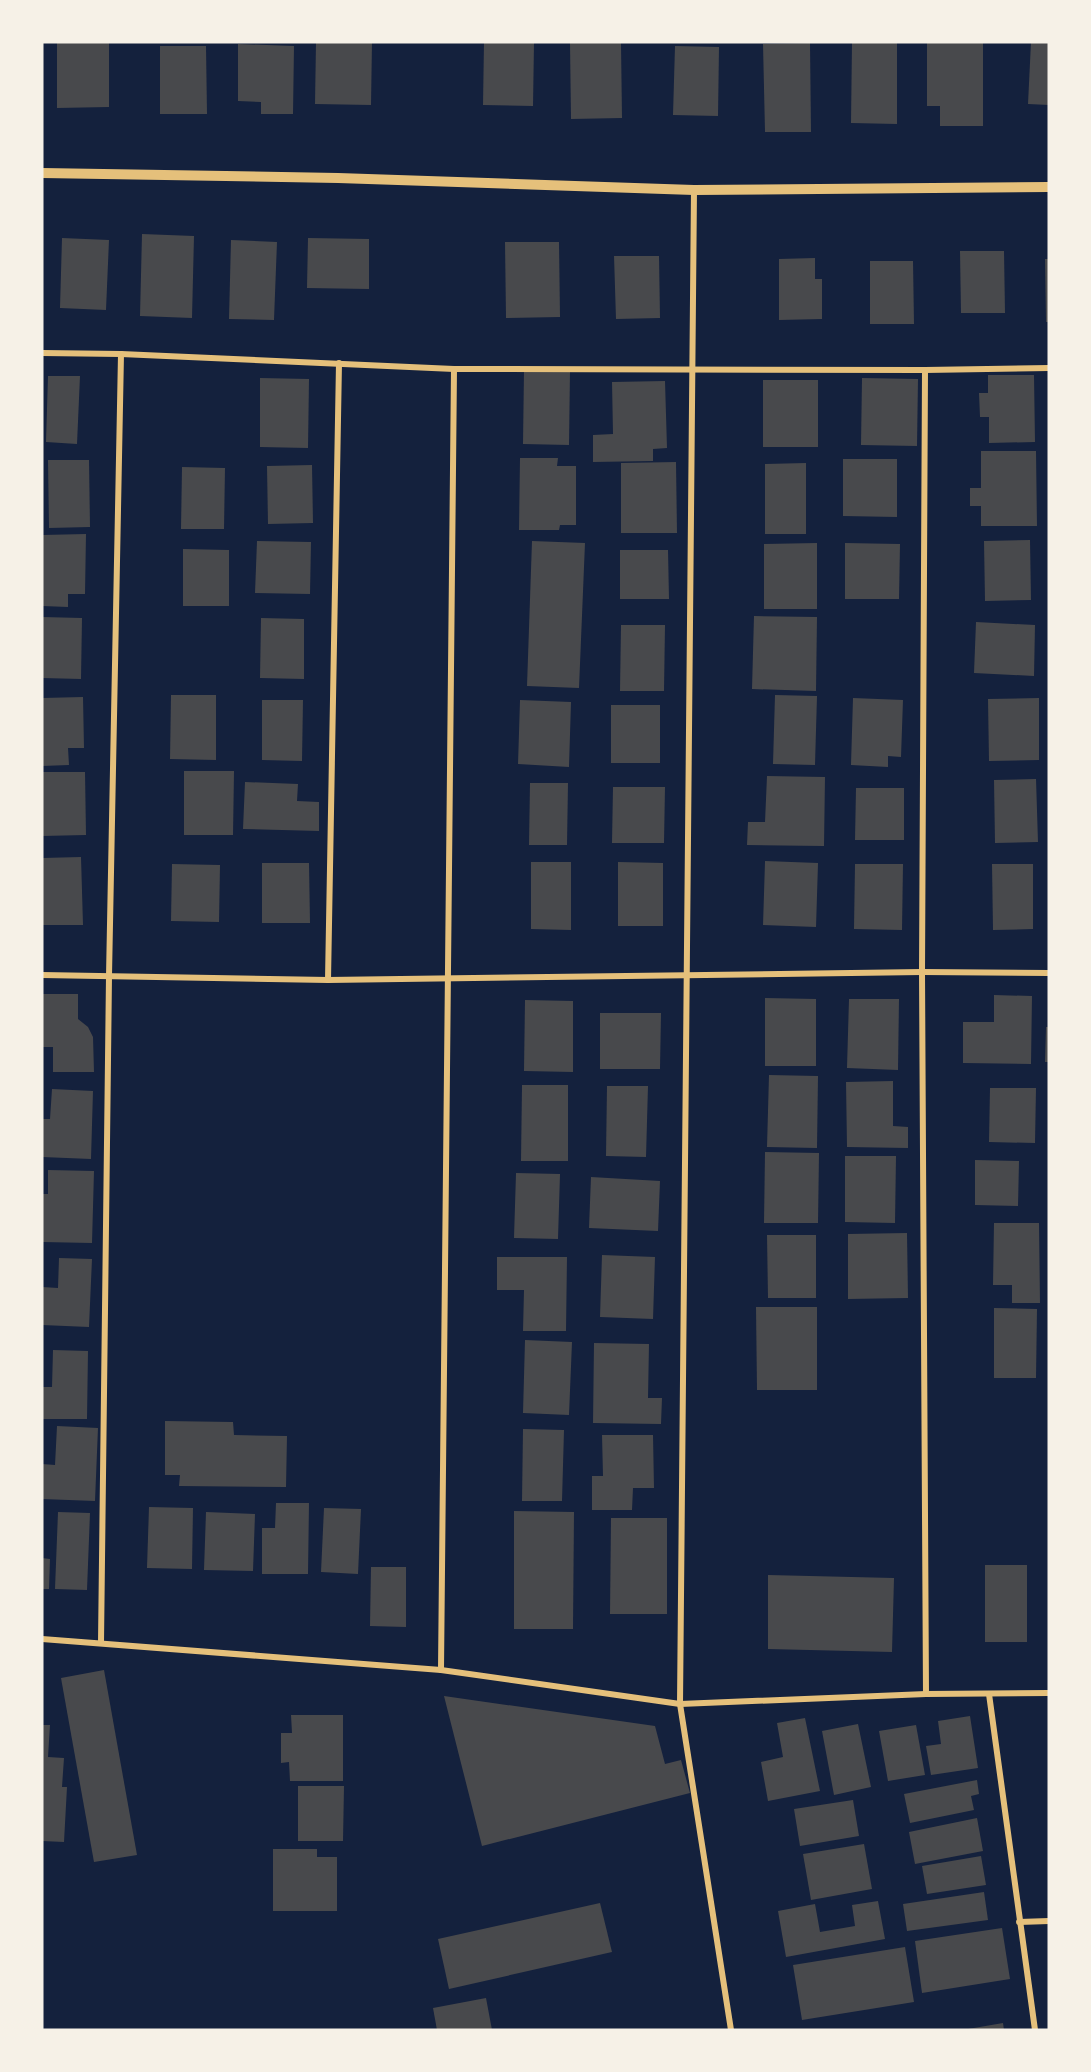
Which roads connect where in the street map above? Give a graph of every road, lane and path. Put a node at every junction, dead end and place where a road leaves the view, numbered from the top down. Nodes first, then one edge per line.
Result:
1 (42, 173) edge
2 (1049, 187) edge
3 (694, 190) junction
4 (42, 353) edge
5 (121, 354) junction
6 (339, 363) junction
7 (694, 368) junction
8 (1049, 368) edge
9 (454, 369) junction
10 (926, 370) junction
11 (922, 972) junction
12 (1049, 973) edge
13 (42, 975) edge
14 (109, 976) junction
15 (687, 976) junction
16 (448, 979) junction
17 (328, 980) junction
18 (42, 1639) edge
19 (101, 1643) junction
20 (441, 1670) junction
21 (926, 1694) junction
22 (989, 1694) junction
23 (1049, 1694) edge
24 (680, 1704) junction
25 (1049, 1921) edge
26 (1019, 1922) junction
27 (731, 2030) edge
28 (1035, 2030) edge

1 - 3 street
2 - 3 street
3 - 7 street
4 - 5 street
5 - 6 street
5 - 14 street
6 - 9 street
6 - 17 street
7 - 9 street
7 - 10 street
7 - 15 street
8 - 10 street
9 - 16 street
10 - 11 street
11 - 12 street
11 - 15 street
11 - 21 street
13 - 14 street
14 - 17 street
14 - 19 street
15 - 16 street
15 - 24 street
16 - 17 street
16 - 20 street
18 - 19 street
19 - 20 street
20 - 24 street
21 - 22 street
21 - 24 street
22 - 23 street
22 - 26 street
24 - 27 street
25 - 26 street
26 - 28 street

